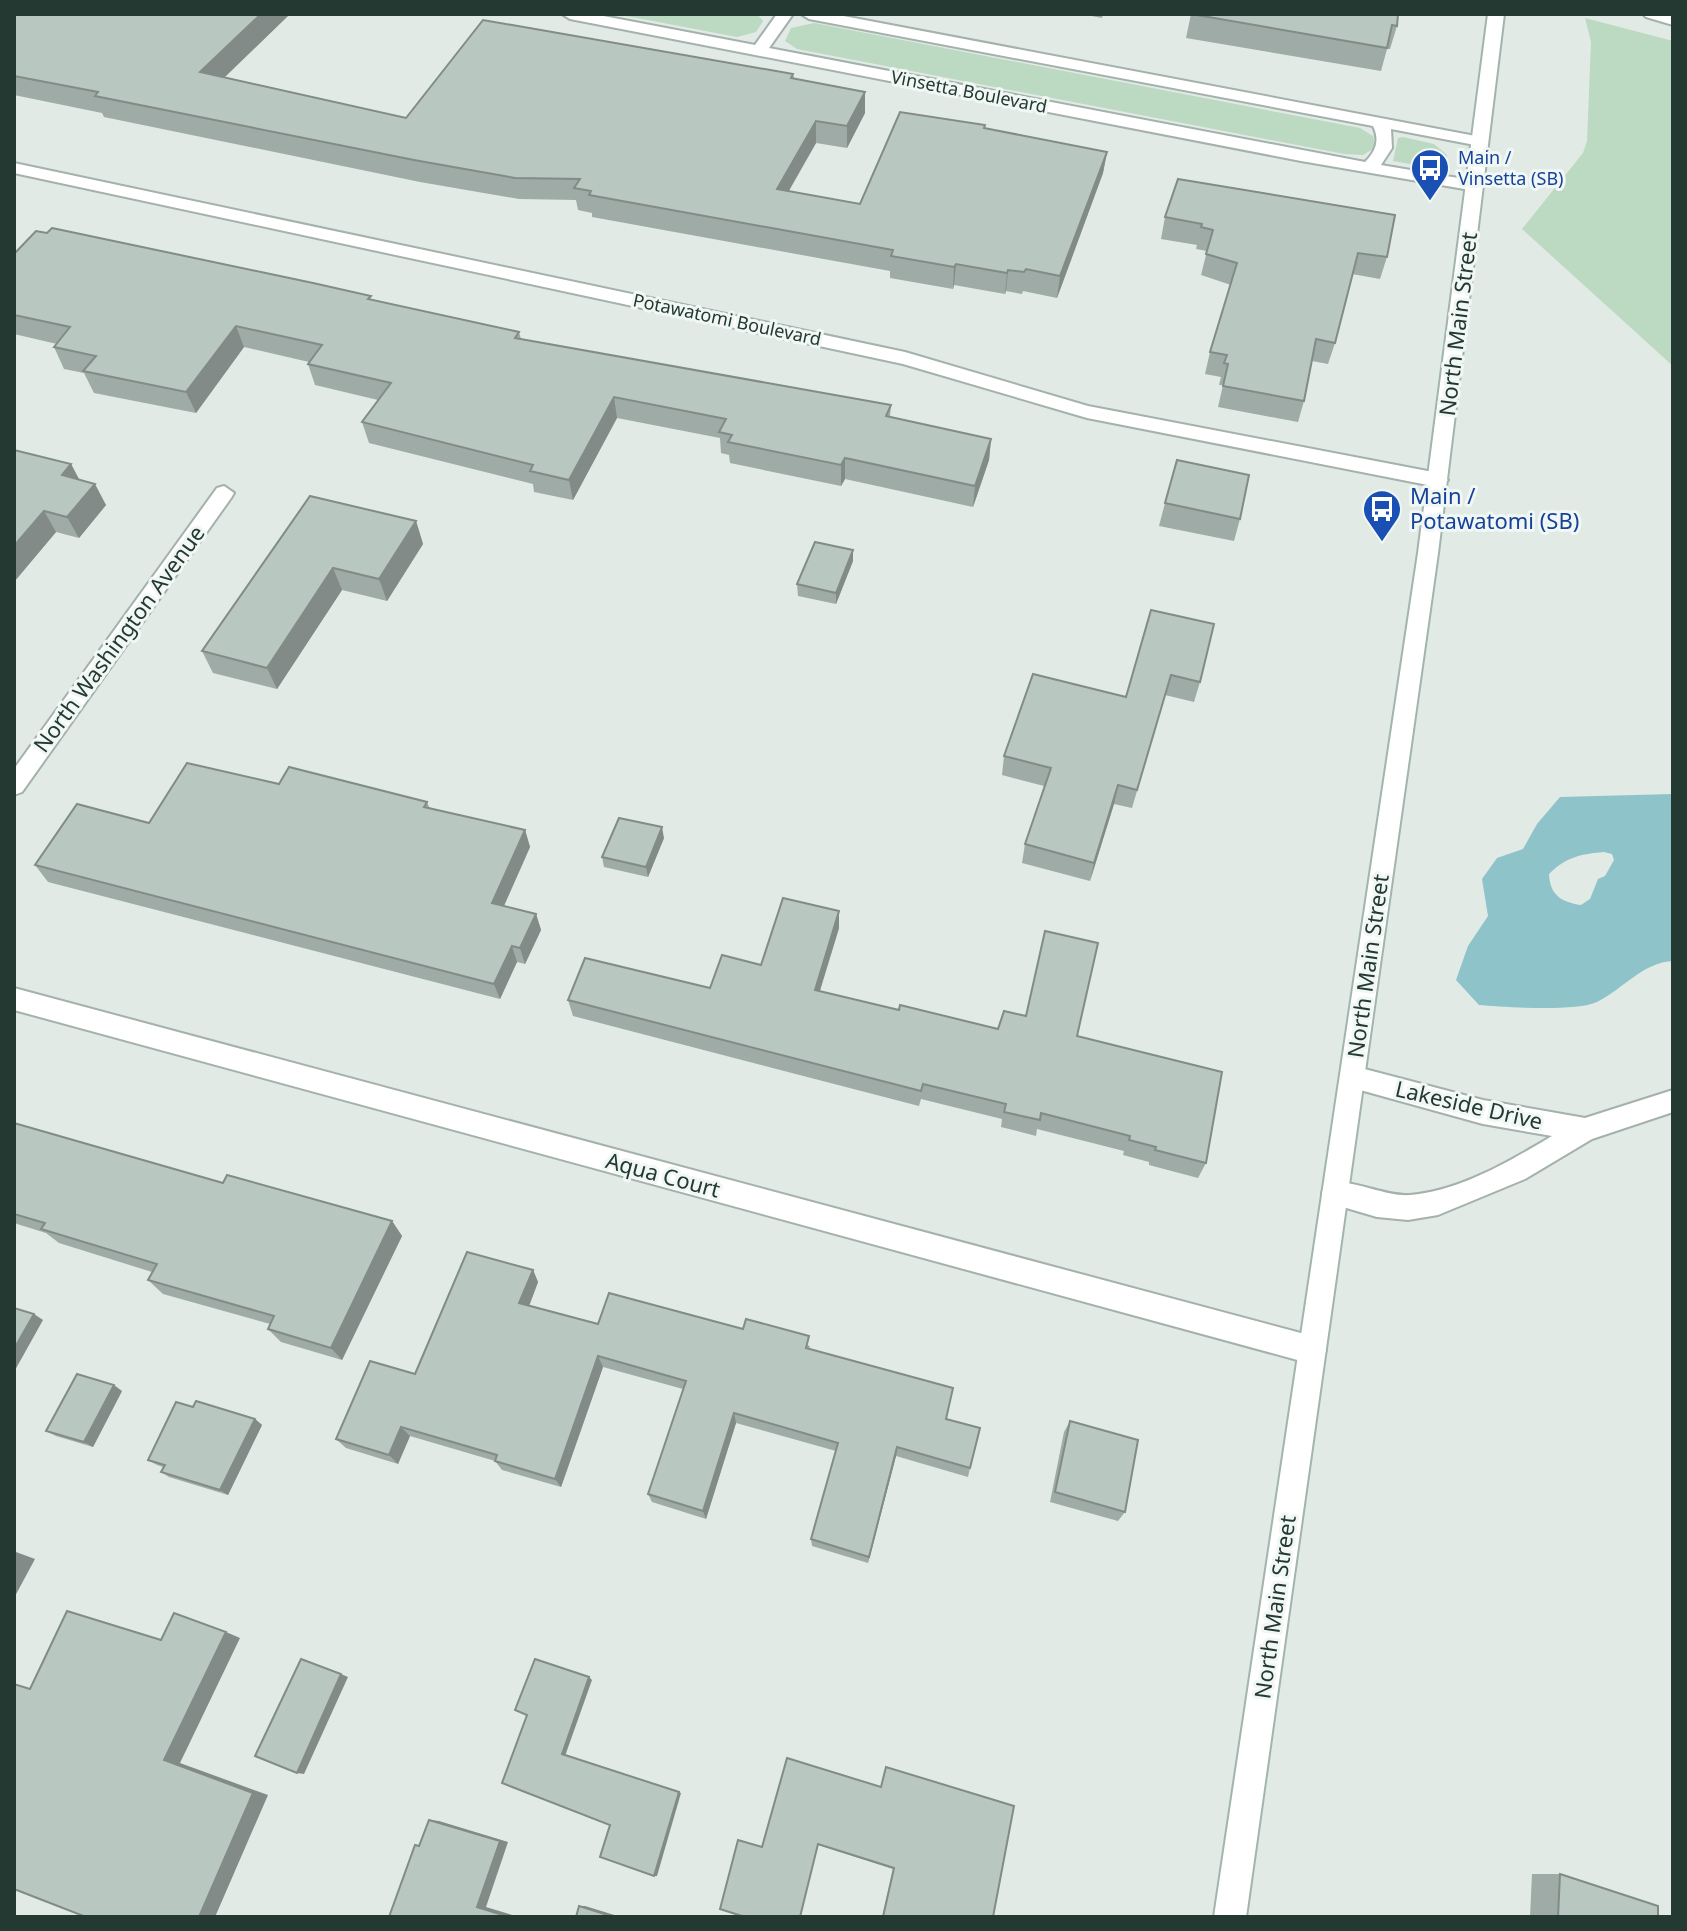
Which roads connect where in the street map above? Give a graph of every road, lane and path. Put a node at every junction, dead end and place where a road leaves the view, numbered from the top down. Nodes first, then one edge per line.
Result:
1 (570, 14) edge
2 (785, 14) edge
3 (809, 14) edge
4 (1496, 14) edge
5 (1651, 14) edge
6 (1673, 20) edge
7 (760, 50) junction
8 (1380, 124) junction
9 (1480, 141) junction
10 (14, 168) edge
11 (1368, 168) junction
12 (1476, 186) junction
13 (1438, 480) junction
14 (224, 493) dead end
15 (14, 786) edge
16 (14, 999) edge
17 (1353, 1077) junction
18 (1673, 1101) edge
19 (1585, 1130) junction
20 (1335, 1193) junction
21 (1312, 1350) junction
22 (1230, 1917) edge

1 - 7 street, Vinsetta Boulevard
2 - 7 street
3 - 8 street
4 - 9 street, North Main Street
5 - 6 street
7 - 11 street, Vinsetta Boulevard
8 - 9 street
8 - 11 street
9 - 12 street, North Main Street
10 - 13 street, Potawatomi Boulevard
11 - 12 street, Vinsetta Boulevard
12 - 13 street, North Main Street
13 - 17 street, North Main Street
14 - 15 street, North Washington Avenue
16 - 21 street, Aqua Court
17 - 19 street, Lakeside Drive
17 - 20 street, North Main Street
18 - 19 street, Lakeside Drive
19 - 20 street, Lakeside Drive
20 - 21 street, North Main Street
21 - 22 street, North Main Street

